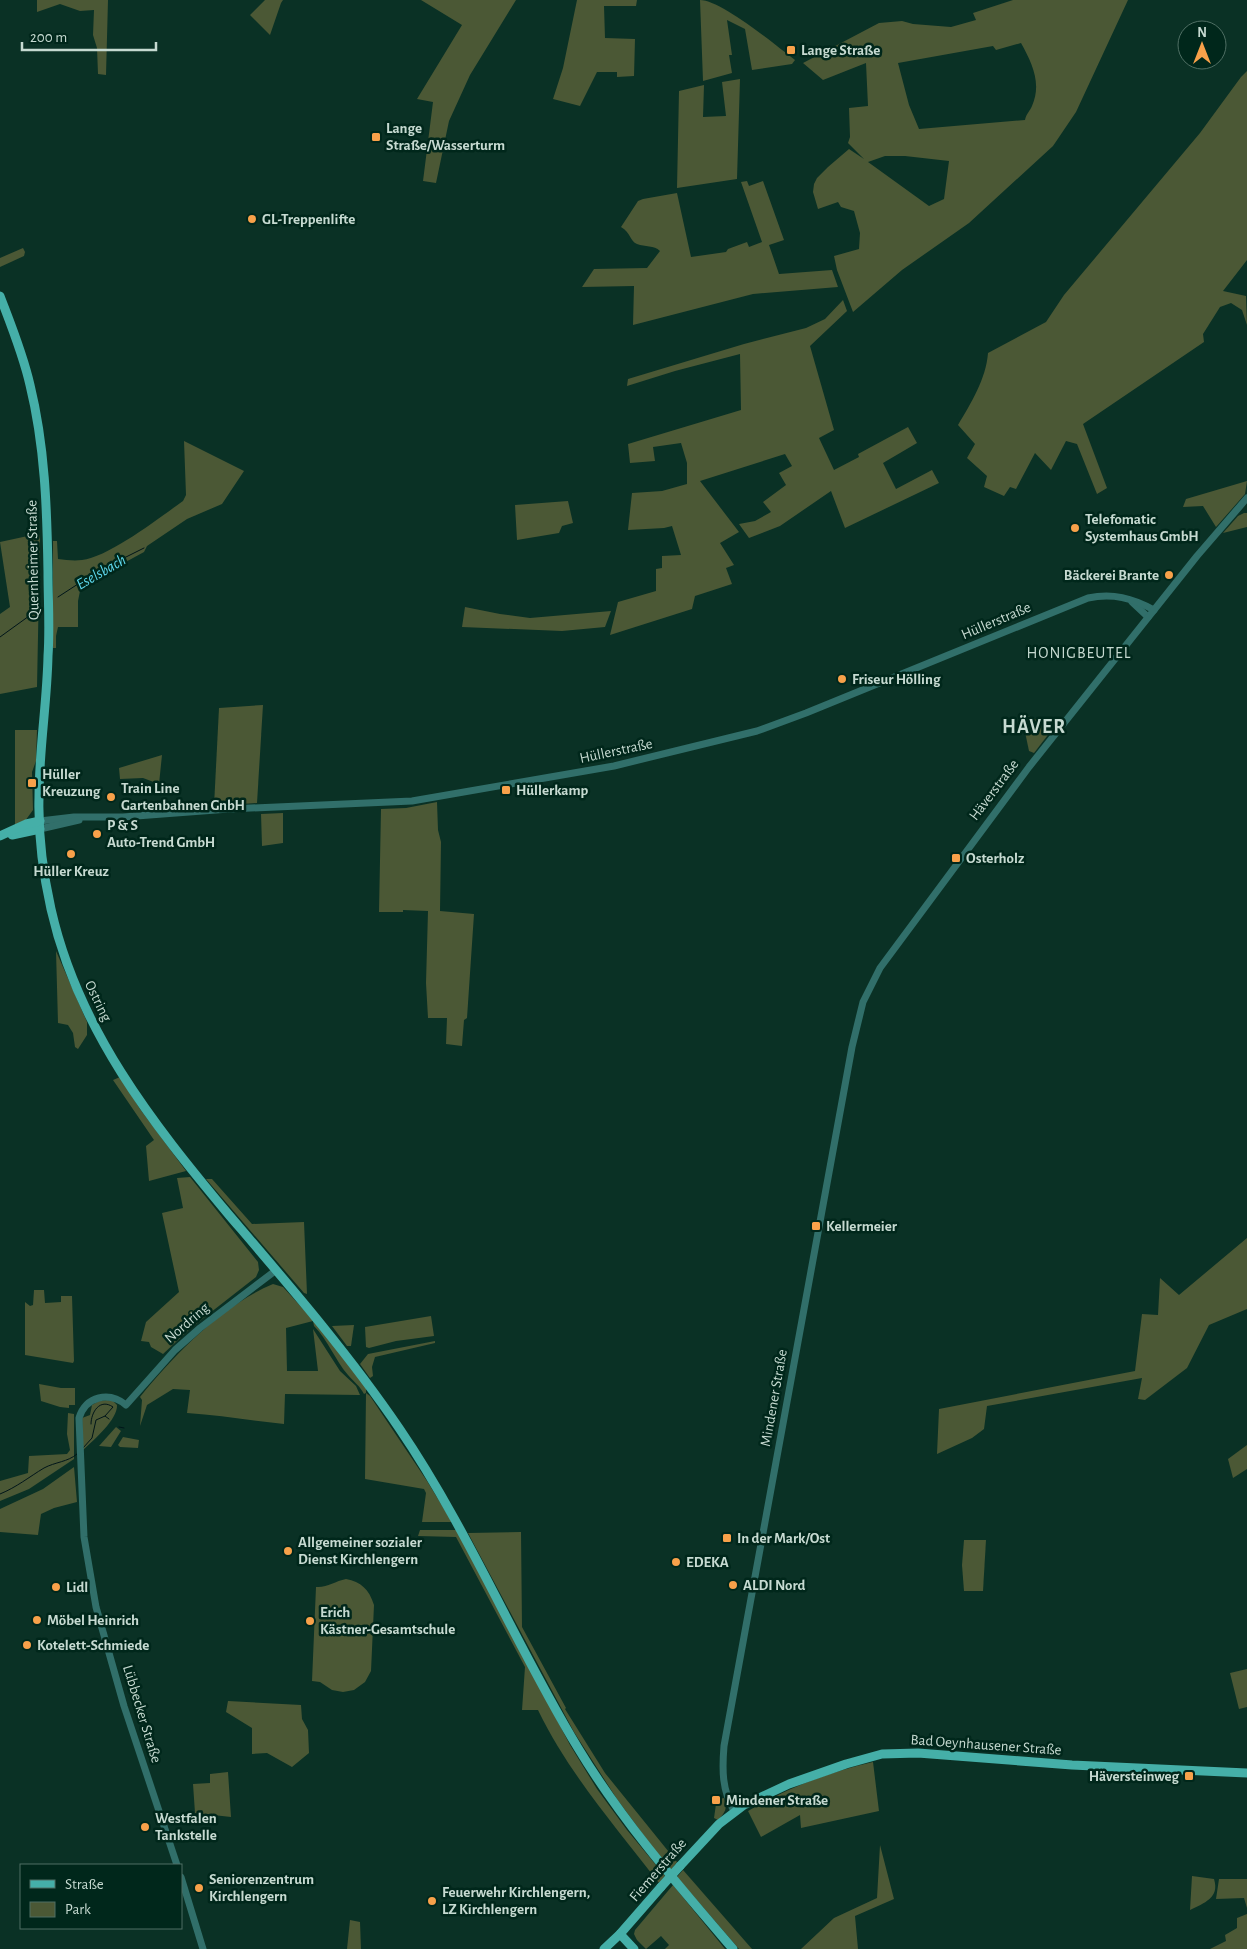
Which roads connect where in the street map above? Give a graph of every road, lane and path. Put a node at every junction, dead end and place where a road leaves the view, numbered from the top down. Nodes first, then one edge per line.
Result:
1 (0, 296) edge
2 (1247, 498) edge
3 (1118, 596) junction
4 (1154, 610) junction
5 (1148, 616) junction
6 (40, 825) junction
7 (0, 838) edge
8 (868, 990) joint
9 (275, 1271) junction
10 (126, 1405) joint
11 (1247, 1773) edge
12 (734, 1812) junction
13 (177, 1864) edge
14 (182, 1880) edge
15 (696, 1906) junction
16 (617, 1937) junction
17 (203, 1949) edge
18 (604, 1949) edge
19 (626, 1949) edge
20 (634, 1949) edge
21 (727, 1949) edge
22 (733, 1949) edge

1 - 6 main road, Quernheimer Straße
2 - 4 street, Häverstraße
3 - 4 street, Hüllerstraße
3 - 5 street
3 - 6 street, Hüllerstraße
4 - 5 street, Häverstraße
5 - 8 street, Häverstraße
6 - 7 main road, Hüllerstraße
6 - 9 main road, Ostring
8 - 12 street, Mindener Straße
9 - 10 street, Nordring
9 - 15 main road, Ostring
10 - 13 street, Lübbecker Straße
11 - 12 main road, Bad Oeynhausener Straße
12 - 16 main road, Fiemerstraße, bridge
14 - 17 street
15 - 21 main road
15 - 22 main road
16 - 18 main road, Fiemerstraße
16 - 19 main road
16 - 20 main road

